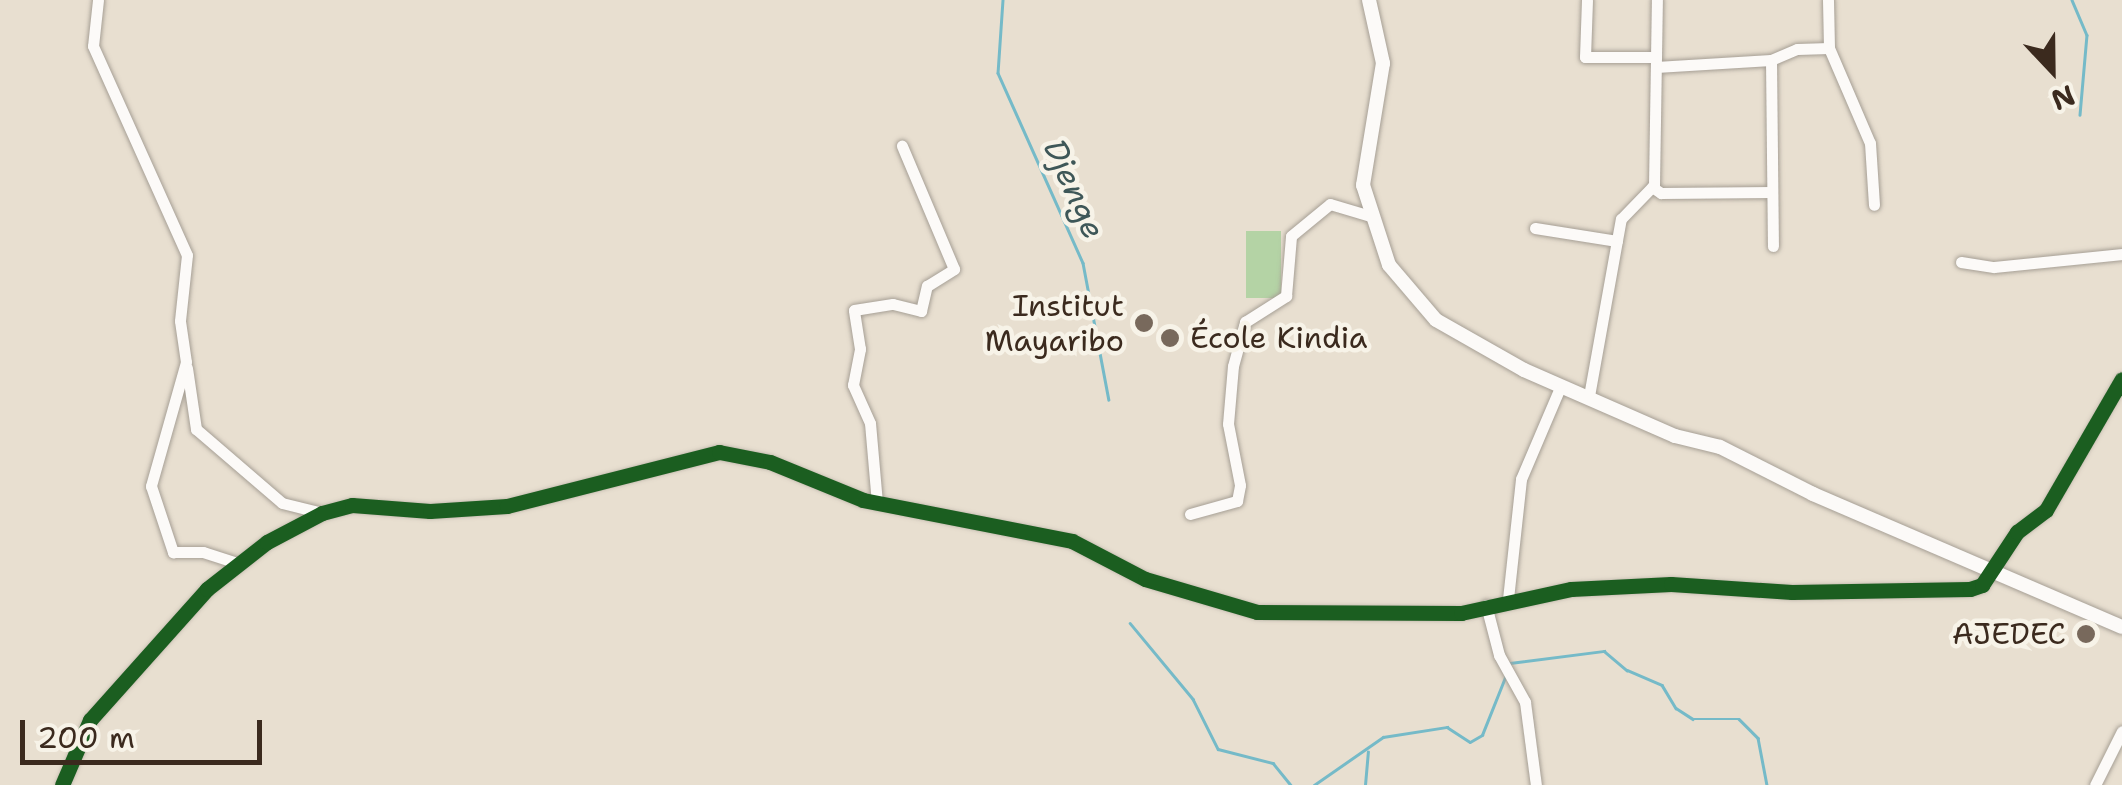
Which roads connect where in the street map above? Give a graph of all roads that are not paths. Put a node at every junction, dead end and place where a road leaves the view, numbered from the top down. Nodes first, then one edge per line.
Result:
1 (98, 0) edge
2 (1369, 0) edge
3 (1587, 0) edge
4 (1657, 0) edge
5 (1828, 0) edge
6 (1829, 48) junction
7 (1771, 60) junction
8 (1656, 62) junction
9 (902, 146) dead end
10 (1652, 187) junction
11 (1772, 192) junction
12 (1874, 205) dead end
13 (1370, 216) junction
14 (1535, 228) dead end
15 (1617, 242) junction
16 (1772, 246) dead end
17 (2122, 254) edge
18 (1961, 262) dead end
19 (186, 362) junction
20 (2122, 379) edge
21 (1560, 384) junction
22 (1590, 396) junction
23 (877, 503) junction
24 (322, 512) junction
25 (1190, 514) dead end
26 (236, 563) junction
27 (1987, 571) junction
28 (1508, 599) junction
29 (1486, 605) junction
30 (2122, 627) edge
31 (2122, 731) edge
32 (62, 785) edge
33 (1536, 785) edge
34 (2095, 785) edge

1 - 19 street
2 - 13 main road
3 - 8 street
4 - 8 street
5 - 6 street
6 - 7 street
6 - 12 street
7 - 8 street
7 - 11 street
8 - 10 street
9 - 23 street
10 - 11 street
10 - 15 street
11 - 16 street
13 - 21 main road
13 - 25 street
14 - 15 street
15 - 22 street
17 - 18 street
19 - 24 street
19 - 26 street
20 - 27 street
21 - 22 main road
21 - 28 street
22 - 27 main road
23 - 24 street
23 - 29 street
24 - 26 street
26 - 32 street
27 - 28 street
27 - 30 main road
28 - 29 street
29 - 33 street
31 - 34 street

